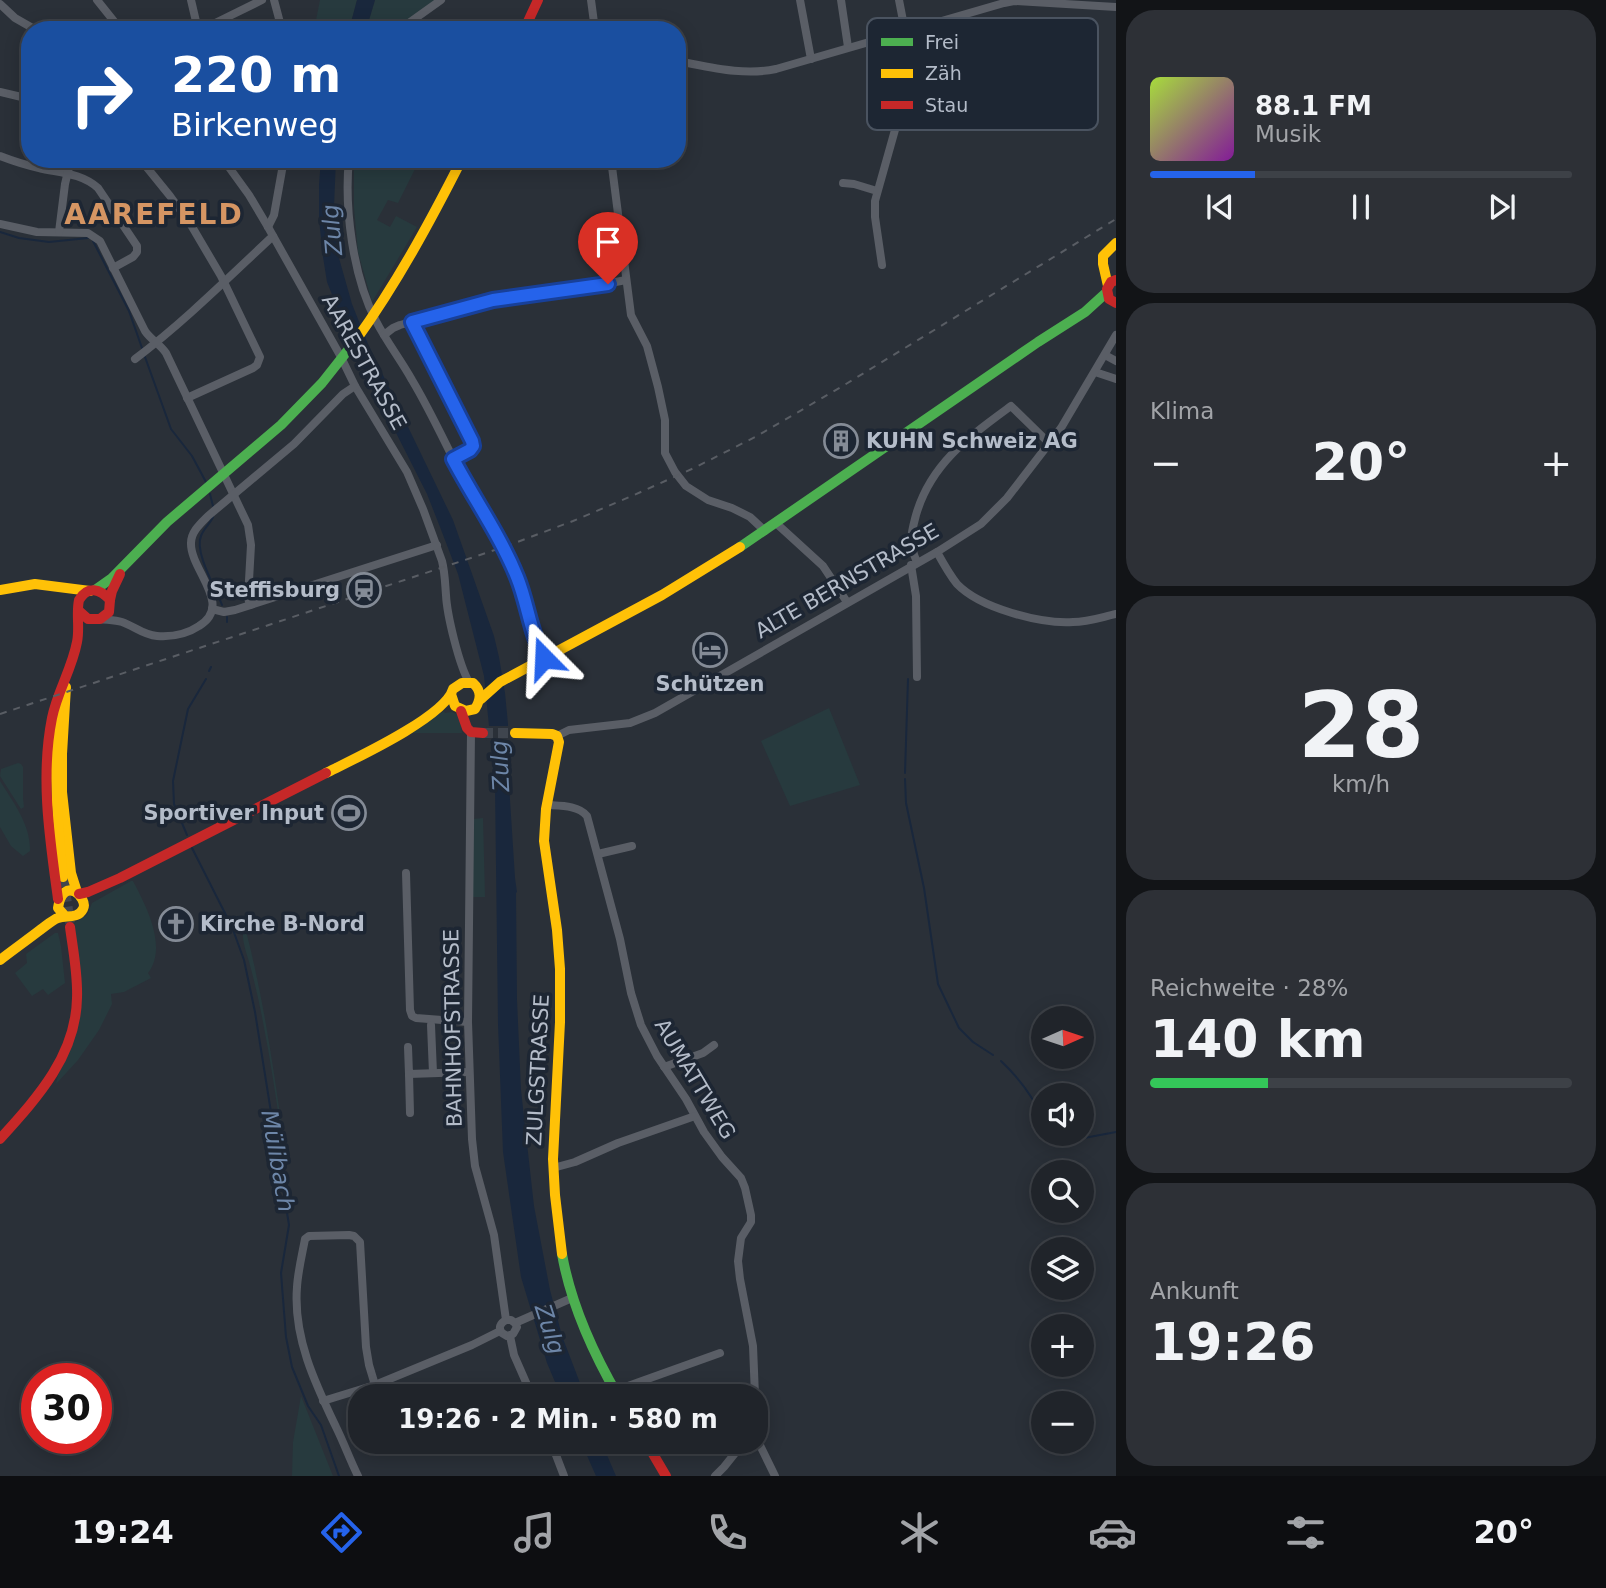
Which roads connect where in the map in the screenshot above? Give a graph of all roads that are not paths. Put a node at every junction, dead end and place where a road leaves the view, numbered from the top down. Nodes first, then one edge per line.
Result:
1 (97, 0) edge
2 (262, 0) edge
3 (274, 0) edge
4 (441, 0) edge
5 (538, 0) edge
6 (591, 0) edge
7 (800, 0) edge
8 (842, 0) edge
9 (899, 0) edge
10 (194, 1) edge
11 (0, 4) edge
12 (981, 4) edge
13 (1116, 7) edge
14 (904, 18) edge
15 (941, 18) edge
16 (21, 21) edge
17 (114, 21) edge
18 (198, 21) edge
19 (219, 21) edge
20 (280, 21) edge
21 (412, 21) edge
22 (528, 21) edge
23 (594, 21) edge
24 (867, 42) edge
25 (848, 47) junction
26 (811, 59) junction
27 (686, 63) edge
28 (0, 92) edge
29 (21, 97) edge
30 (895, 130) edge
31 (0, 156) edge
32 (21, 163) edge
33 (42, 168) edge
34 (68, 168) edge
35 (147, 168) edge
36 (230, 168) edge
37 (282, 168) edge
38 (349, 168) edge
39 (457, 168) edge
40 (612, 168) edge
41 (67, 173) junction
42 (844, 183) dead end
43 (877, 191) junction
44 (0, 224) edge
45 (268, 227) junction
46 (60, 232) junction
47 (273, 236) junction
48 (1114, 246) edge
49 (882, 265) dead end
50 (113, 268) junction
51 (626, 280) junction
52 (223, 283) junction
53 (1113, 290) edge
54 (412, 322) junction
55 (384, 335) junction
56 (1116, 335) edge
57 (156, 343) junction
58 (1105, 355) junction
59 (135, 359) dead end
60 (1116, 361) edge
61 (1095, 372) junction
62 (1116, 379) edge
63 (355, 386) junction
64 (187, 398) junction
65 (1050, 443) junction
66 (453, 459) junction
67 (234, 494) junction
68 (776, 524) junction
69 (765, 531) junction
70 (437, 545) junction
71 (937, 552) junction
72 (914, 564) junction
73 (121, 570) junction
74 (56, 587) junction
75 (0, 590) edge
76 (92, 590) junction
77 (847, 602) junction
78 (111, 603) junction
79 (250, 605) junction
80 (78, 609) junction
81 (212, 609) junction
82 (1116, 614) edge
83 (99, 619) junction
84 (122, 622) junction
85 (75, 650) junction
86 (544, 658) junction
87 (460, 662) junction
88 (917, 677) dead end
89 (65, 680) junction
90 (504, 680) junction
91 (475, 684) junction
92 (453, 690) junction
93 (479, 702) junction
94 (458, 709) junction
95 (434, 711) junction
96 (477, 733) junction
97 (515, 733) tunnel mouth
98 (557, 736) junction
99 (547, 805) junction
100 (632, 846) dead end
101 (598, 854) junction
102 (406, 873) dead end
103 (64, 877) tunnel mouth
104 (80, 897) junction
105 (58, 902) junction
106 (68, 921) junction
107 (0, 952) edge
108 (0, 960) edge
109 (468, 1022) junction
110 (431, 1025) dead end
111 (714, 1045) dead end
112 (408, 1046) dead end
113 (664, 1067) junction
114 (469, 1072) junction
115 (433, 1073) junction
116 (409, 1074) junction
117 (411, 1113) dead end
118 (695, 1116) junction
119 (0, 1139) edge
120 (553, 1168) junction
121 (572, 1298) junction
122 (506, 1320) junction
123 (519, 1321) junction
124 (500, 1331) junction
125 (510, 1336) junction
126 (720, 1353) dead end
127 (375, 1384) edge
128 (377, 1384) edge
129 (526, 1384) edge
130 (611, 1384) edge
131 (641, 1384) edge
132 (755, 1384) edge
133 (348, 1392) edge
134 (323, 1401) junction
135 (556, 1454) edge
136 (653, 1454) edge
137 (734, 1454) edge
138 (764, 1454) edge
139 (353, 1471) edge
140 (358, 1476) edge
141 (564, 1476) edge
142 (666, 1476) edge
143 (715, 1476) edge
144 (775, 1476) edge

1 - 17 street
2 - 19 street
3 - 20 street
4 - 21 street
5 - 22 main road
6 - 23 street
7 - 26 street
8 - 25 street
9 - 14 street
10 - 18 street
11 - 16 street
12 - 13 street
12 - 15 street
24 - 25 street
25 - 26 street
26 - 27 street
28 - 29 street
30 - 43 street
31 - 32 street
33 - 41 street
34 - 41 street
35 - 52 street
36 - 45 street, AARESTRASSE
37 - 45 street
38 - 55 street
39 - 73 main road
40 - 51 street
41 - 46 street
41 - 50 street
42 - 43 street
43 - 49 street
44 - 46 street
45 - 47 street, AARESTRASSE
46 - 50 street
47 - 52 street
47 - 63 street, AARESTRASSE
48 - 53 main road
50 - 57 street
51 - 54 street
51 - 69 street
52 - 57 street
52 - 64 street
53 - 68 main road
54 - 55 street
54 - 66 street
55 - 66 street
56 - 58 street, ALTE BERNSTRASSE
57 - 59 street
57 - 64 street
58 - 60 street
58 - 61 street, ALTE BERNSTRASSE
61 - 62 street
61 - 65 street, ALTE BERNSTRASSE
63 - 67 street
63 - 70 street, AARESTRASSE
64 - 67 street
65 - 71 street, ALTE BERNSTRASSE
65 - 72 street
66 - 86 street
67 - 79 street
67 - 81 street
68 - 69 main road
68 - 77 street
69 - 86 main road
70 - 79 street
70 - 87 street, AARESTRASSE
71 - 72 street, ALTE BERNSTRASSE
71 - 82 street
72 - 77 street, ALTE BERNSTRASSE
72 - 88 street
73 - 76 main road
73 - 78 main road
74 - 75 main road
74 - 76 main road
74 - 80 main road
76 - 78 main road
76 - 80 main road
77 - 98 street, ALTE BERNSTRASSE
78 - 83 main road
78 - 84 street
79 - 81 street
80 - 83 main road
80 - 85 main road
81 - 84 street
83 - 84 street
83 - 85 main road
85 - 89 main road
86 - 90 main road
87 - 91 street
87 - 92 street
89 - 103 main road
89 - 104 main road
89 - 105 main road
90 - 91 main road
90 - 93 main road
91 - 92 main road
91 - 93 main road
92 - 94 main road
92 - 95 main road
93 - 94 main road
93 - 96 main road
94 - 95 main road
94 - 96 main road
95 - 104 main road
96 - 109 street, BAHNHOFSTRASSE
97 - 98 main road, ALTE BERNSTRASSE
98 - 99 main road, ZULGSTRASSE
99 - 101 street, AUMATTWEG
99 - 120 main road, ZULGSTRASSE
100 - 101 street
101 - 113 street, AUMATTWEG
102 - 109 street
104 - 105 main road
104 - 106 main road
105 - 106 main road
105 - 107 main road
106 - 108 main road
106 - 119 main road
109 - 114 street, BAHNHOFSTRASSE
110 - 115 street
111 - 113 street
112 - 116 street
113 - 118 street, AUMATTWEG
114 - 115 street
114 - 122 street, BAHNHOFSTRASSE
115 - 116 street
116 - 117 street
118 - 120 street
118 - 132 street, AUMATTWEG
120 - 121 main road, ZULGSTRASSE
121 - 123 street
121 - 130 main road, ZULGSTRASSE
122 - 123 street
122 - 124 street
123 - 125 street
124 - 125 street
124 - 128 street
125 - 129 street
126 - 131 street
127 - 134 street
133 - 134 street
134 - 139 street
135 - 141 street
136 - 142 main road
137 - 143 street
138 - 144 street
139 - 140 street

